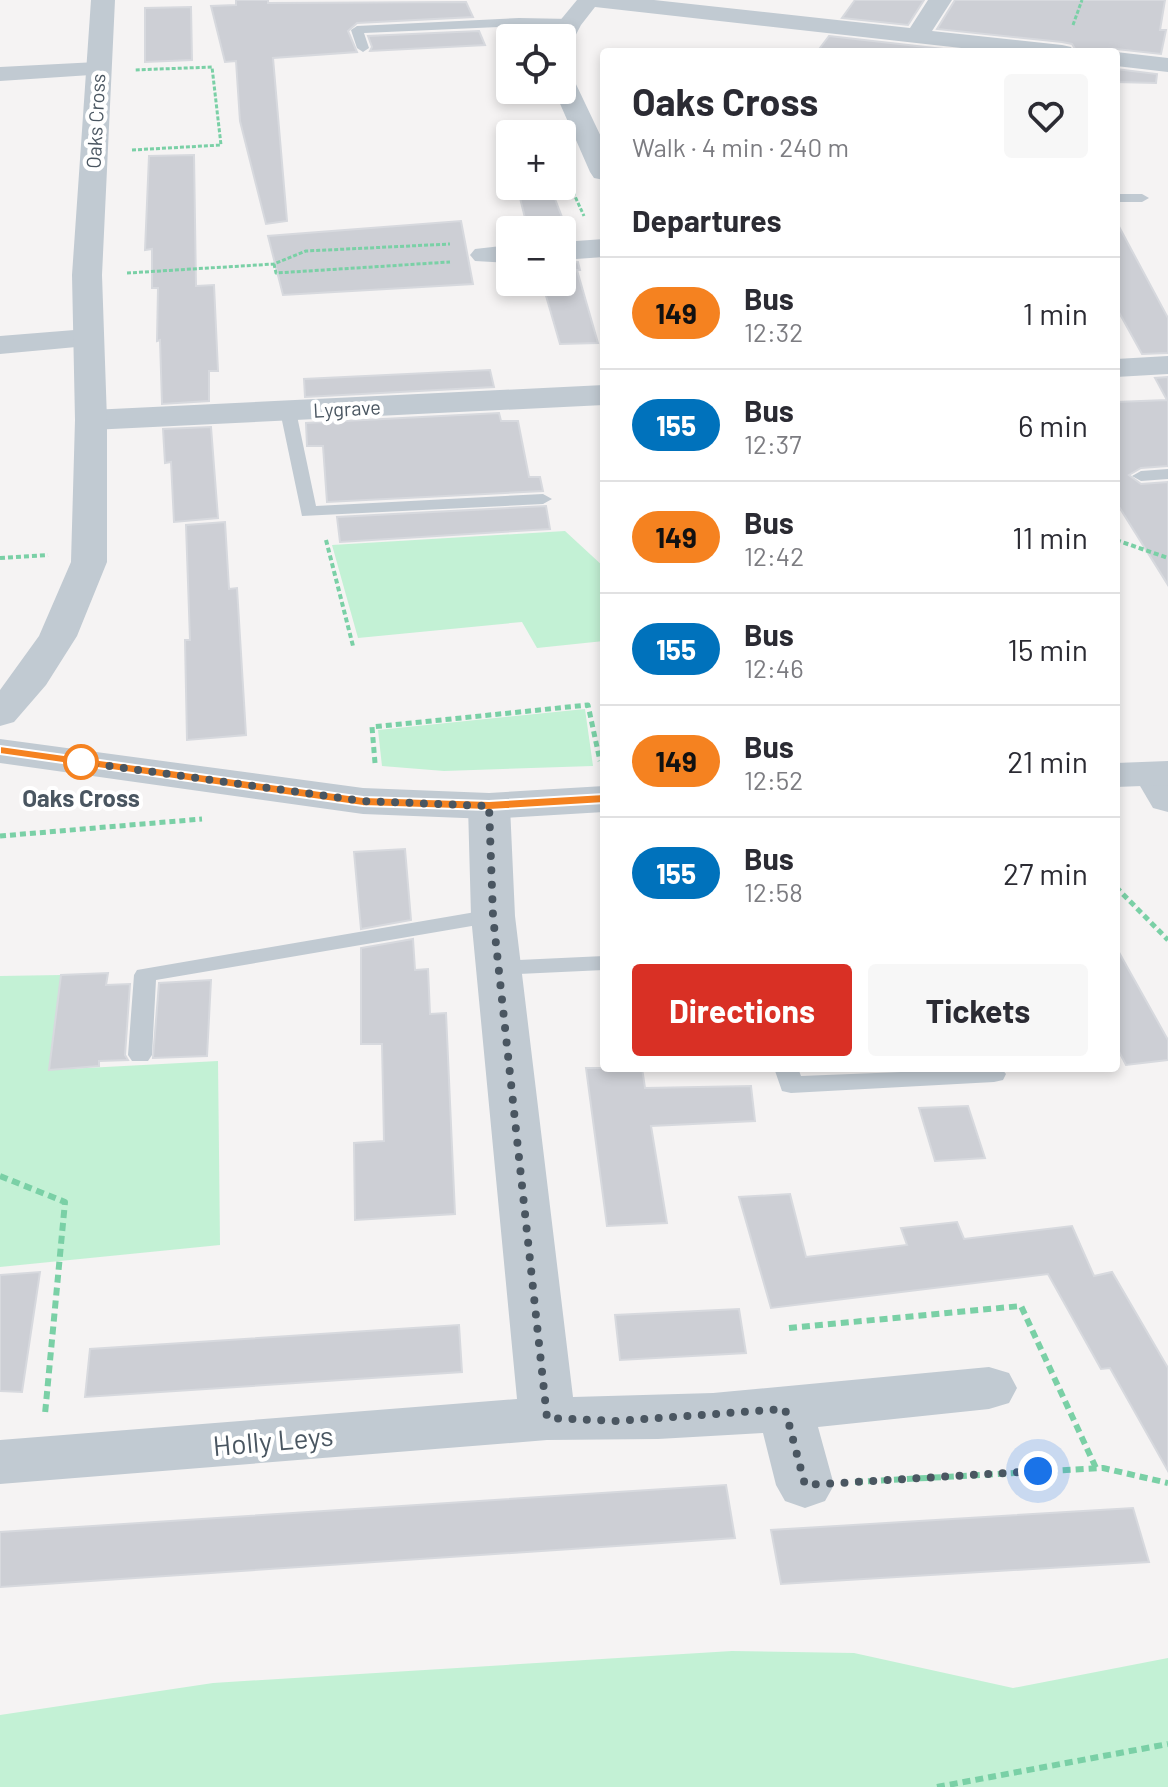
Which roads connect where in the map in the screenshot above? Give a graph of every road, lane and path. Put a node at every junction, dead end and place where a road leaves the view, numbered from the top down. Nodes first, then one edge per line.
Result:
1 (103, 0) edge
2 (590, 0) edge
3 (940, 0) edge
4 (666, 3) edge
5 (528, 24) edge
6 (572, 24) edge
7 (917, 36) junction
8 (363, 48) dead end
9 (1026, 48) edge
10 (1120, 59) edge
11 (1168, 65) edge
12 (97, 71) junction
13 (0, 74) edge
14 (576, 104) edge
15 (596, 140) edge
16 (93, 152) junction
17 (1120, 198) edge
18 (1142, 198) dead end
19 (600, 248) edge
20 (576, 250) edge
21 (496, 255) edge
22 (496, 256) edge
23 (274, 264) junction
24 (87, 275) junction
25 (87, 338) junction
26 (0, 345) edge
27 (1168, 365) edge
28 (1120, 368) edge
29 (600, 395) edge
30 (288, 411) junction
31 (91, 420) junction
32 (1168, 474) edge
33 (1141, 476) dead end
34 (543, 499) dead end
35 (319, 511) junction
36 (1120, 541) edge
37 (1168, 558) edge
38 (353, 646) dead end
39 (0, 714) edge
40 (0, 751) edge
41 (600, 768) edge
42 (376, 774) dead end
43 (600, 785) edge
44 (489, 806) junction
45 (206, 819) dead end
46 (0, 836) edge
47 (1120, 891) edge
48 (493, 916) junction
49 (1168, 940) edge
50 (600, 963) edge
51 (499, 968) junction
52 (140, 1055) dead end
53 (787, 1072) edge
54 (994, 1074) dead end
55 (0, 1176) edge
56 (989, 1388) dead end
57 (785, 1409) junction
58 (547, 1418) junction
59 (20, 1460) edge
60 (1168, 1483) edge
61 (805, 1485) joint
62 (1168, 1744) edge
63 (937, 1787) edge

1 - 12 street, Oaks Cross
2 - 4 street
2 - 6 street
3 - 7 street
4 - 7 street
5 - 8 lane
7 - 9 street
10 - 11 street
12 - 13 street
12 - 16 street, Oaks Cross
12 - 16 path
14 - 15 street
16 - 24 street, Oaks Cross
17 - 18 lane
19 - 20 street
21 - 23 path
22 - 23 path
23 - 24 path
24 - 25 street, Oaks Cross
25 - 26 street
25 - 31 street, Oaks Cross
27 - 28 street
29 - 30 street, Lygrave
30 - 31 street, Lygrave
30 - 35 lane
31 - 39 street, Oaks Cross
32 - 33 lane
34 - 35 lane
35 - 38 path
36 - 37 path
40 - 44 street
41 - 42 path
43 - 44 street
44 - 48 street
45 - 46 path
47 - 49 path
48 - 51 street
48 - 52 lane
50 - 51 lane
51 - 58 street
53 - 54 lane
55 - 59 path
56 - 57 street, Holly Leys
57 - 58 street, Holly Leys
57 - 61 street
58 - 59 street, Holly Leys
60 - 61 path
62 - 63 path

